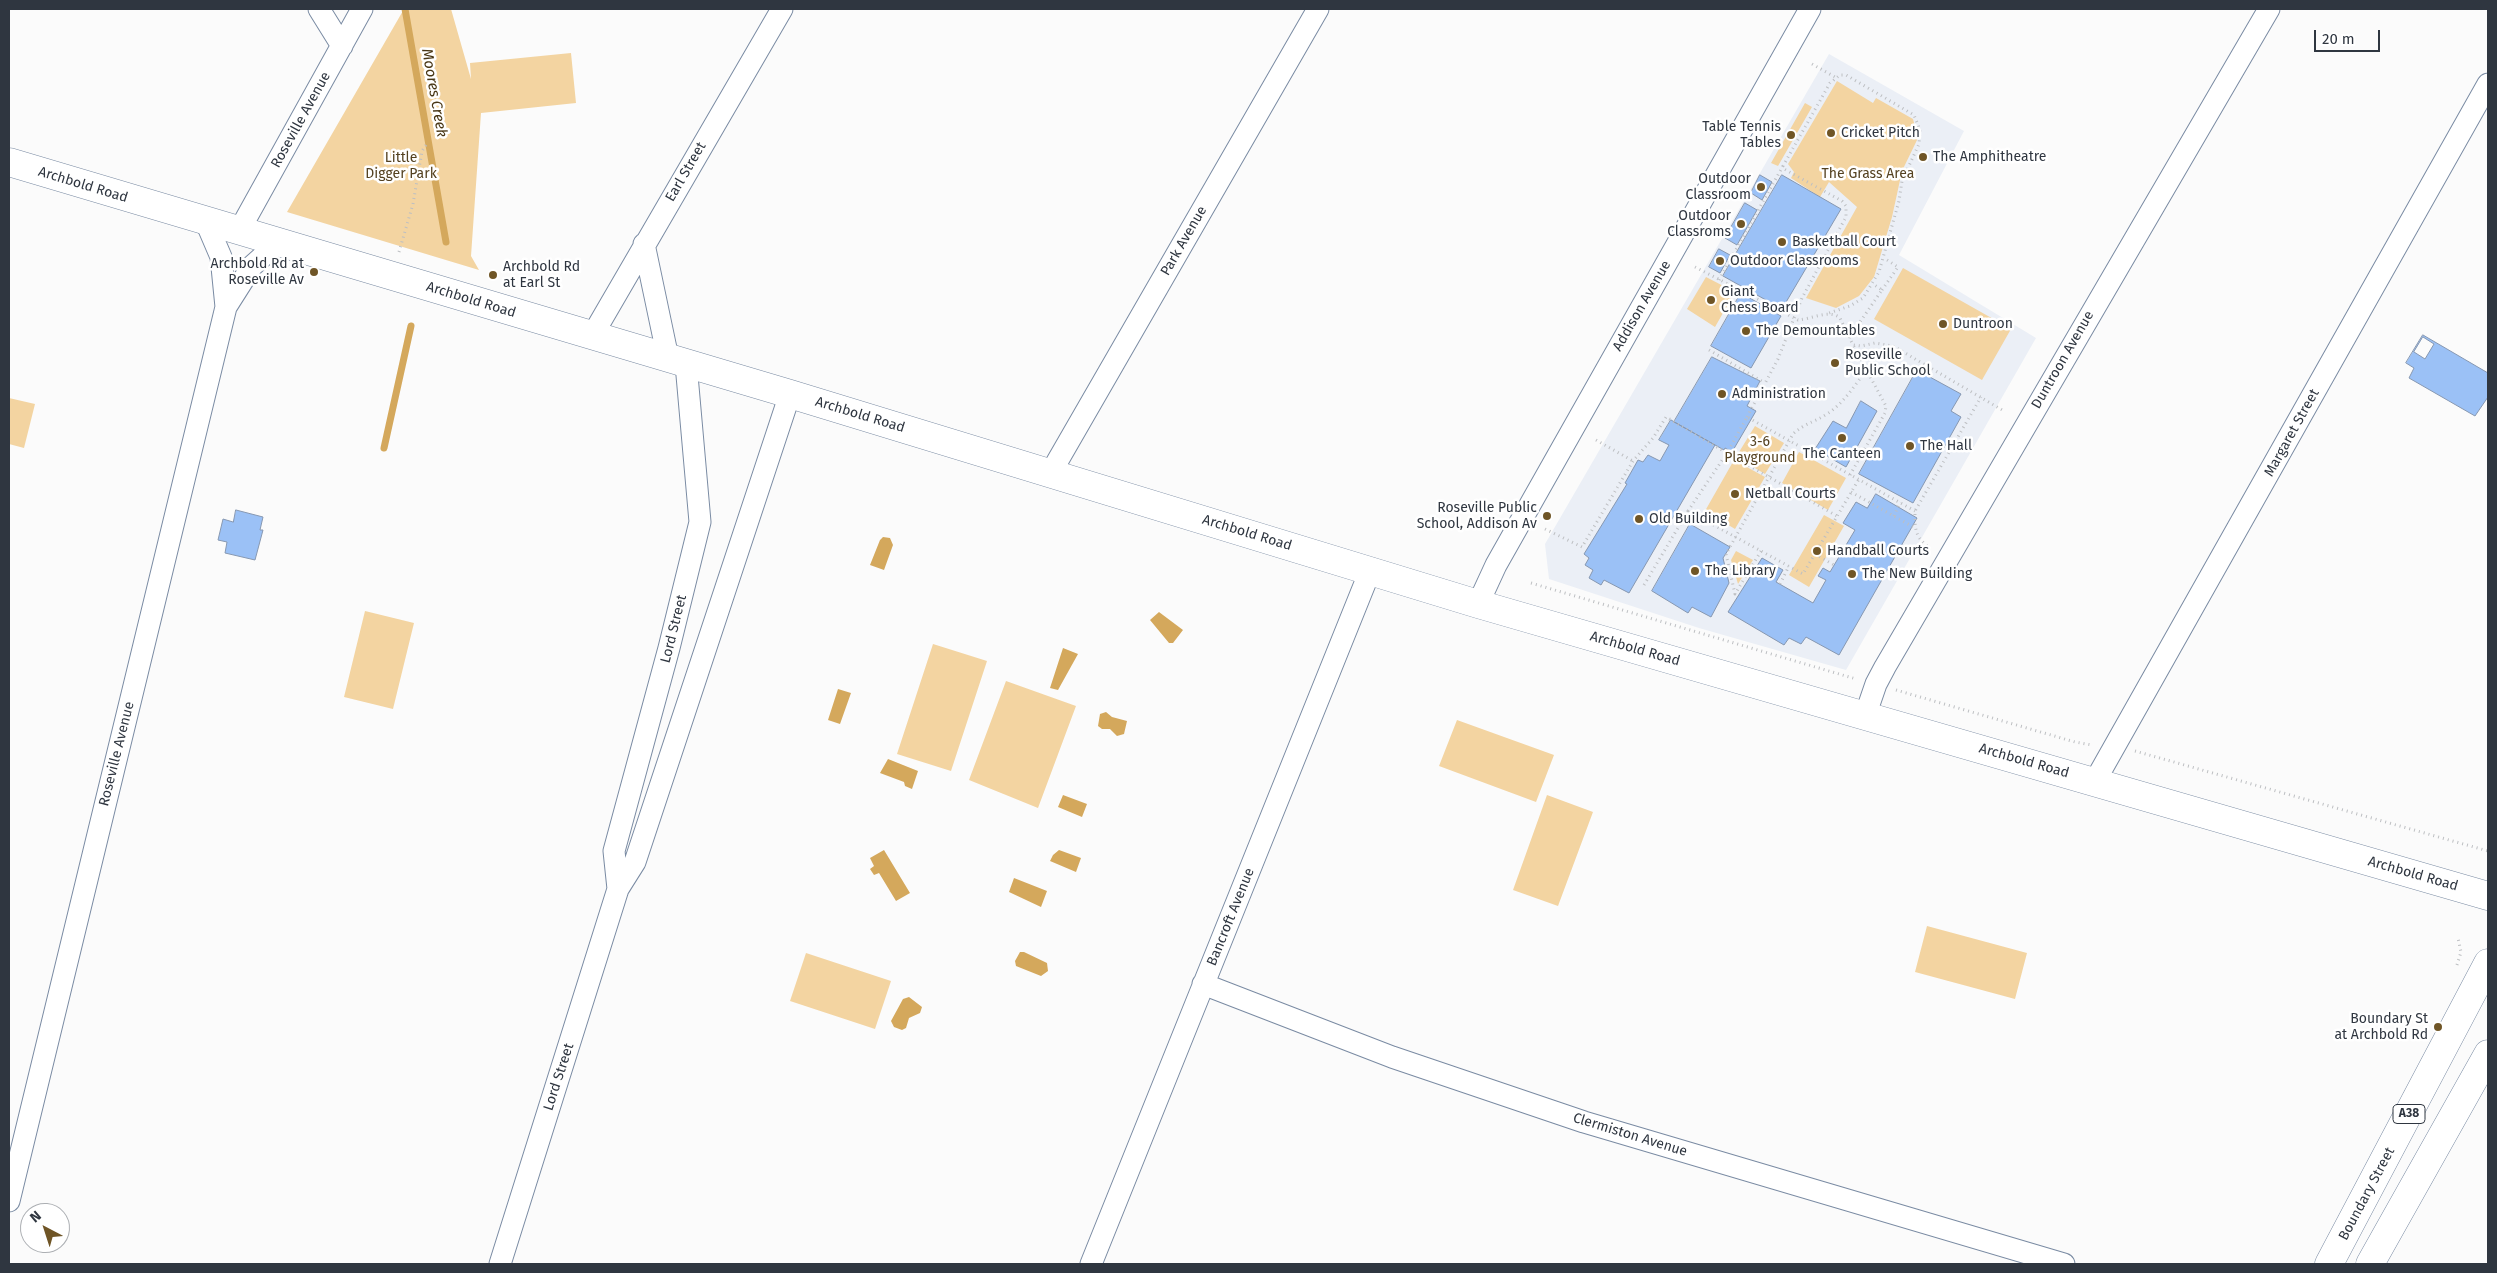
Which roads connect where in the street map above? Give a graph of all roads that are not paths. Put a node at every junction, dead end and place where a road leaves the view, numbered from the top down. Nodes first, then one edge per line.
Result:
1 (319, 9) edge
2 (362, 9) edge
3 (782, 9) edge
4 (1318, 9) edge
5 (1810, 9) edge
6 (2269, 9) edge
7 (342, 46) junction
8 (2488, 84) edge
9 (9, 162) edge
10 (206, 222) junction
11 (239, 231) junction
12 (279, 242) junction
13 (644, 244) junction
14 (226, 307) junction
15 (592, 336) junction
16 (677, 361) junction
17 (790, 394) junction
18 (1050, 474) junction
19 (1370, 571) junction
20 (1478, 604) junction
21 (1865, 716) junction
22 (2095, 781) junction
23 (618, 889) junction
24 (2488, 896) edge
25 (2488, 963) edge
26 (1204, 984) junction
27 (2488, 1054) edge
28 (9, 1201) edge
29 (500, 1264) edge
30 (1092, 1264) edge
31 (2064, 1264) edge
32 (2328, 1264) edge
33 (2370, 1264) edge

1 - 7 street
2 - 7 street, Roseville Avenue
3 - 13 street, Earl Street
4 - 18 street, Park Avenue
5 - 20 street, Addison Avenue
6 - 21 street, Duntroon Avenue
7 - 11 street, Roseville Avenue
8 - 22 street, Margaret Street
9 - 10 main road, Archbold Road
10 - 11 main road, Archbold Road
10 - 14 street, Roseville Avenue
11 - 12 main road, Archbold Road
12 - 14 street, Roseville Avenue
12 - 15 main road, Archbold Road
13 - 15 street, Earl Street
13 - 16 street, Lord Street
14 - 28 street, Roseville Avenue
15 - 16 main road, Archbold Road
16 - 17 main road, Archbold Road
16 - 23 street, Lord Street
17 - 18 main road, Archbold Road
17 - 23 street, Lord Street
18 - 19 main road, Archbold Road
19 - 20 main road, Archbold Road
19 - 26 street, Bancroft Avenue
20 - 21 main road, Archbold Road
21 - 22 main road, Archbold Road
22 - 24 main road, Archbold Road
23 - 29 street, Lord Street
25 - 32 main road, Boundary Street / A38
26 - 30 street, Bancroft Avenue
26 - 31 street, Clermiston Avenue
27 - 33 main road

